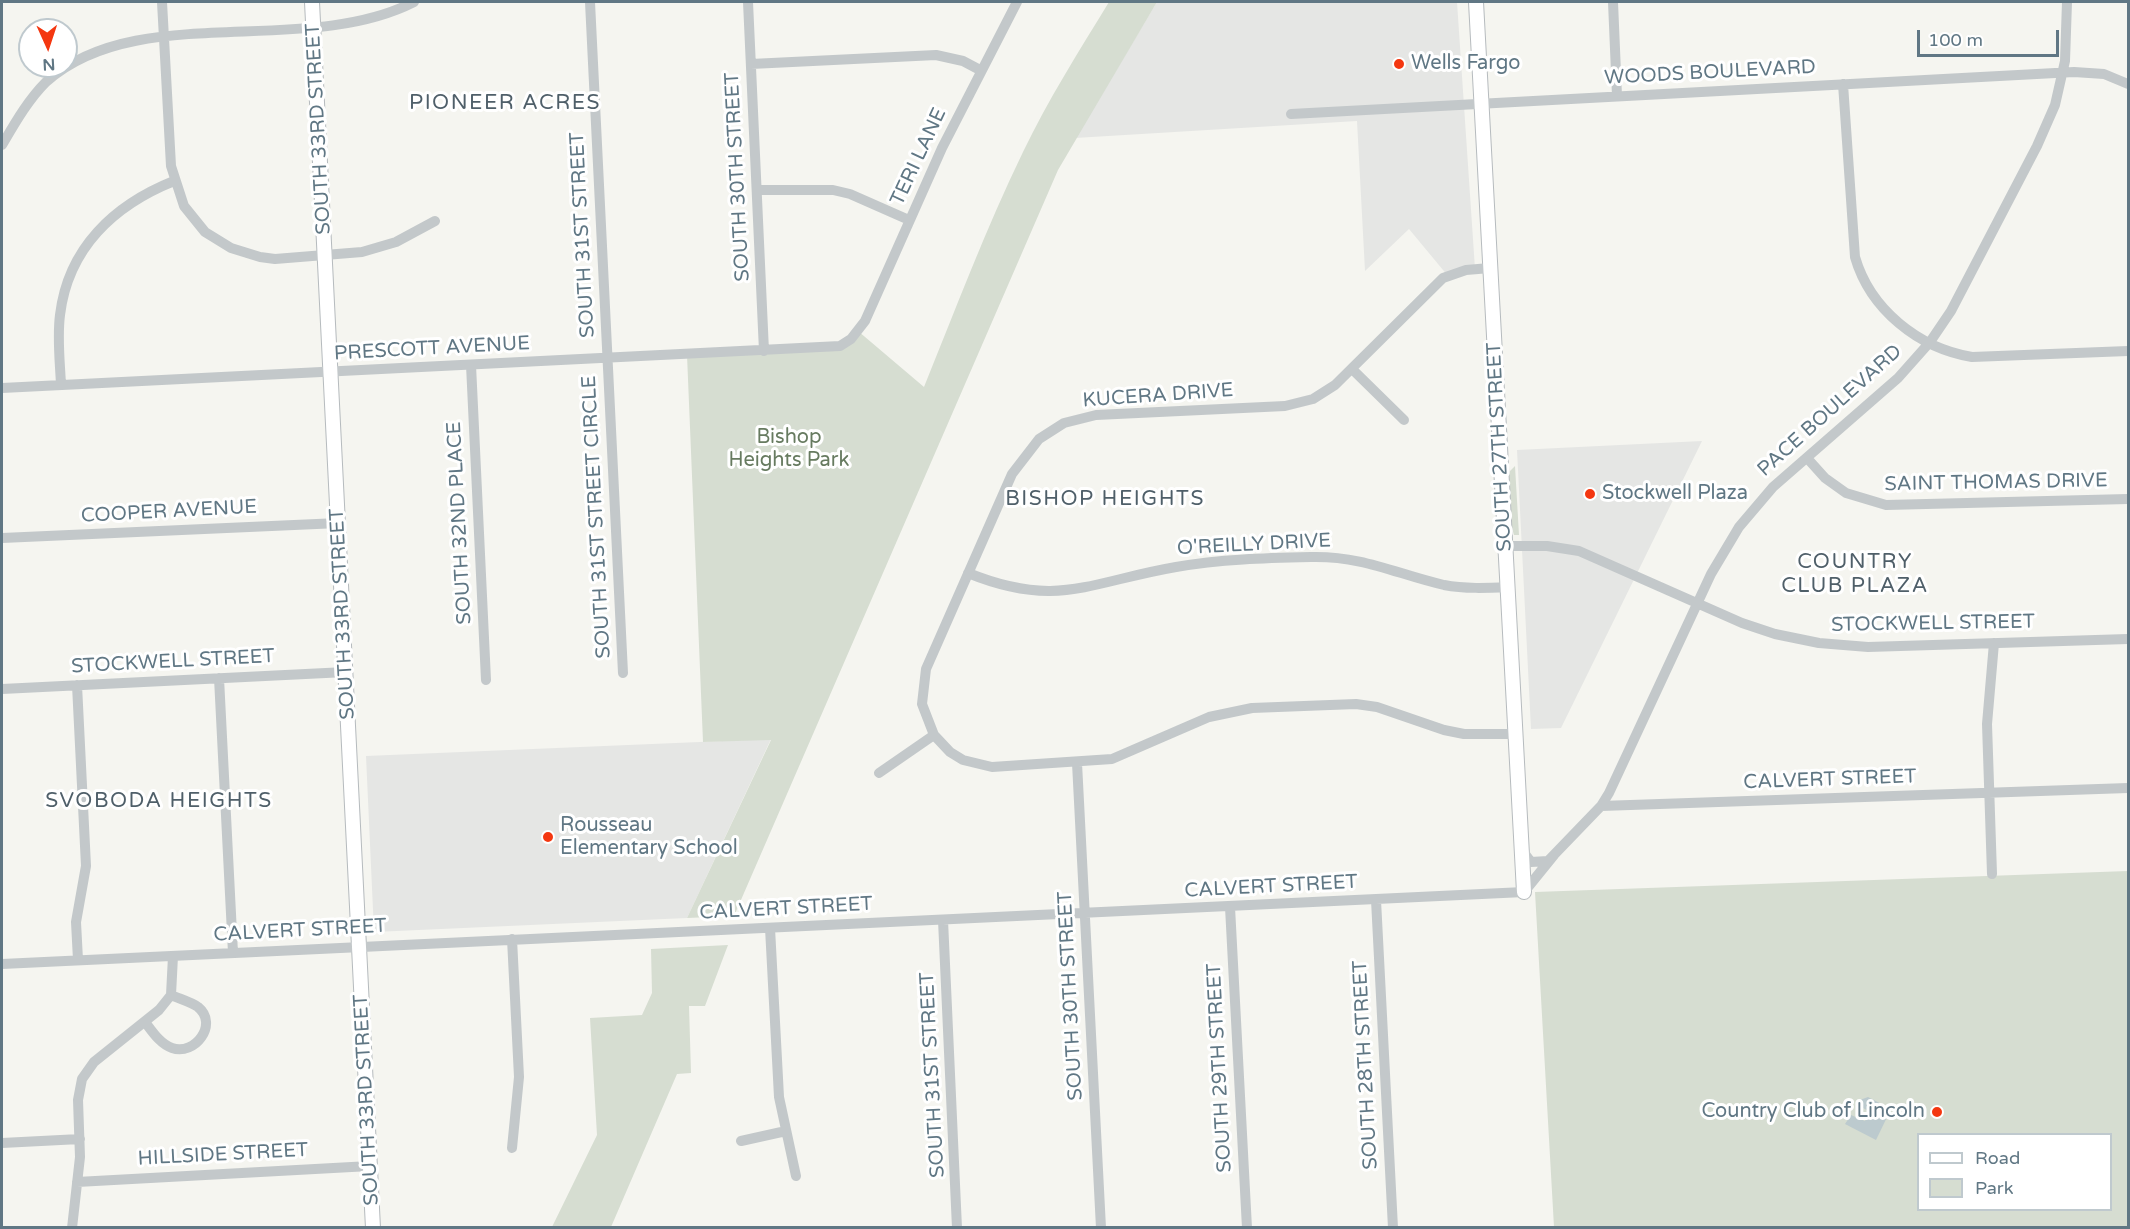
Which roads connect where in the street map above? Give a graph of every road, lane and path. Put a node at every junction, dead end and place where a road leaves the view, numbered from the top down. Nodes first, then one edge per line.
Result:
1 (162, 2) edge
2 (312, 2) edge
3 (414, 2) edge
4 (590, 2) edge
5 (748, 2) edge
6 (1017, 2) edge
7 (1476, 2) edge
8 (1613, 2) edge
9 (2067, 2) edge
10 (313, 26) junction
11 (164, 36) junction
12 (751, 64) junction
13 (980, 70) junction
14 (2064, 72) junction
15 (1843, 84) junction
16 (2128, 84) edge
17 (1617, 96) junction
18 (1482, 103) junction
19 (1291, 114) dead end
20 (2, 145) edge
21 (174, 181) junction
22 (757, 190) junction
23 (909, 220) junction
24 (435, 221) dead end
25 (325, 256) junction
26 (1490, 268) junction
27 (858, 331) joint
28 (1930, 342) junction
29 (764, 351) junction
30 (2128, 351) edge
31 (607, 358) junction
32 (471, 365) junction
33 (1352, 369) junction
34 (331, 371) junction
35 (61, 385) junction
36 (2, 388) edge
37 (1404, 420) dead end
38 (1807, 458) junction
39 (2128, 499) edge
40 (339, 523) junction
41 (2, 538) edge
42 (1505, 546) junction
43 (968, 573) junction
44 (1508, 587) junction
45 (1697, 603) junction
46 (2128, 639) edge
47 (1994, 643) junction
48 (346, 672) junction
49 (624, 673) dead end
50 (219, 678) junction
51 (486, 680) dead end
52 (77, 685) junction
53 (2, 689) edge
54 (1515, 734) junction
55 (934, 735) junction
56 (1077, 763) junction
57 (879, 772) dead end
58 (2128, 788) edge
59 (1990, 792) junction
60 (1601, 806) junction
61 (1521, 847) junction
62 (1554, 855) junction
63 (1992, 874) dead end
64 (1524, 892) junction
65 (1376, 900) junction
66 (1230, 907) junction
67 (1084, 914) junction
68 (943, 920) junction
69 (770, 928) junction
70 (512, 939) junction
71 (360, 946) junction
72 (233, 953) junction
73 (173, 956) junction
74 (78, 960) junction
75 (2, 964) edge
76 (171, 995) junction
77 (145, 1022) junction
78 (786, 1131) junction
79 (80, 1139) junction
80 (741, 1141) dead end
81 (2, 1143) edge
82 (512, 1148) dead end
83 (370, 1166) junction
84 (796, 1176) dead end
85 (78, 1182) junction
86 (72, 1227) edge
87 (373, 1227) edge
88 (957, 1227) edge
89 (1101, 1227) edge
90 (1247, 1227) edge
91 (1393, 1227) edge

1 - 11 street
2 - 10 main road, SOUTH 33RD STREET
3 - 10 street
4 - 31 street, SOUTH 31ST STREET
5 - 12 street, SOUTH 30TH STREET
6 - 13 street, TERI LANE
7 - 18 main road, SOUTH 27TH STREET
8 - 17 street
9 - 14 street, PACE BOULEVARD
10 - 11 street
10 - 25 main road, SOUTH 33RD STREET
11 - 20 street
11 - 21 street
12 - 13 street
12 - 22 street, SOUTH 30TH STREET
13 - 23 street, TERI LANE
14 - 15 street, WOODS BOULEVARD
14 - 16 street, WOODS BOULEVARD
14 - 28 street, PACE BOULEVARD
15 - 17 street, WOODS BOULEVARD
15 - 28 street
17 - 18 street, WOODS BOULEVARD
18 - 19 street, WOODS BOULEVARD
18 - 26 main road, SOUTH 27TH STREET
21 - 25 street
21 - 35 street
22 - 23 street
22 - 29 street, SOUTH 30TH STREET
23 - 27 street, TERI LANE
24 - 25 street
25 - 34 main road, SOUTH 33RD STREET
26 - 33 street, KUCERA DRIVE
26 - 42 main road, SOUTH 27TH STREET
27 - 29 street, PRESCOTT AVENUE
28 - 30 street
28 - 38 street, PACE BOULEVARD
29 - 31 street, PRESCOTT AVENUE
31 - 32 street, PRESCOTT AVENUE
31 - 49 street, SOUTH 31ST STREET CIRCLE
32 - 34 street, PRESCOTT AVENUE
32 - 51 street, SOUTH 32ND PLACE
33 - 37 street
33 - 43 street, KUCERA DRIVE
34 - 35 street, PRESCOTT AVENUE
34 - 40 main road, SOUTH 33RD STREET
35 - 36 street, PRESCOTT AVENUE
38 - 39 street, SAINT THOMAS DRIVE
38 - 45 street, PACE BOULEVARD
40 - 41 street, COOPER AVENUE
40 - 48 main road, SOUTH 33RD STREET
42 - 44 main road, SOUTH 27TH STREET
42 - 45 street, STOCKWELL STREET
43 - 44 street, O'REILLY DRIVE
43 - 55 street, KUCERA DRIVE
44 - 54 main road, SOUTH 27TH STREET
45 - 47 street, STOCKWELL STREET
45 - 60 street, PACE BOULEVARD
46 - 47 street, STOCKWELL STREET
47 - 59 street
48 - 50 street, STOCKWELL STREET
48 - 71 main road, SOUTH 33RD STREET
50 - 52 street, STOCKWELL STREET
50 - 72 street
52 - 53 street, STOCKWELL STREET
52 - 74 street
54 - 56 street
54 - 61 main road, SOUTH 27TH STREET
55 - 56 street
55 - 57 street
56 - 67 street, SOUTH 30TH STREET
58 - 59 street, CALVERT STREET
59 - 60 street, CALVERT STREET
59 - 63 street
60 - 62 street
61 - 62 street
61 - 64 main road, SOUTH 27TH STREET
62 - 64 street
64 - 65 street, CALVERT STREET
65 - 66 street, CALVERT STREET
65 - 91 street, SOUTH 28TH STREET
66 - 67 street, CALVERT STREET
66 - 90 street, SOUTH 29TH STREET
67 - 68 street, CALVERT STREET
67 - 89 street, SOUTH 30TH STREET
68 - 69 street, CALVERT STREET
68 - 88 street, SOUTH 31ST STREET
69 - 70 street, CALVERT STREET
69 - 78 street
70 - 71 street, CALVERT STREET
70 - 82 street
71 - 72 street, CALVERT STREET
71 - 83 main road, SOUTH 33RD STREET
72 - 73 street, CALVERT STREET
73 - 74 street, CALVERT STREET
73 - 76 street
74 - 75 street, CALVERT STREET
76 - 77 street
76 - 77 street
77 - 79 street
78 - 80 street
78 - 84 street
79 - 81 street
79 - 85 street
83 - 85 street, HILLSIDE STREET
83 - 87 main road, SOUTH 33RD STREET
85 - 86 street

